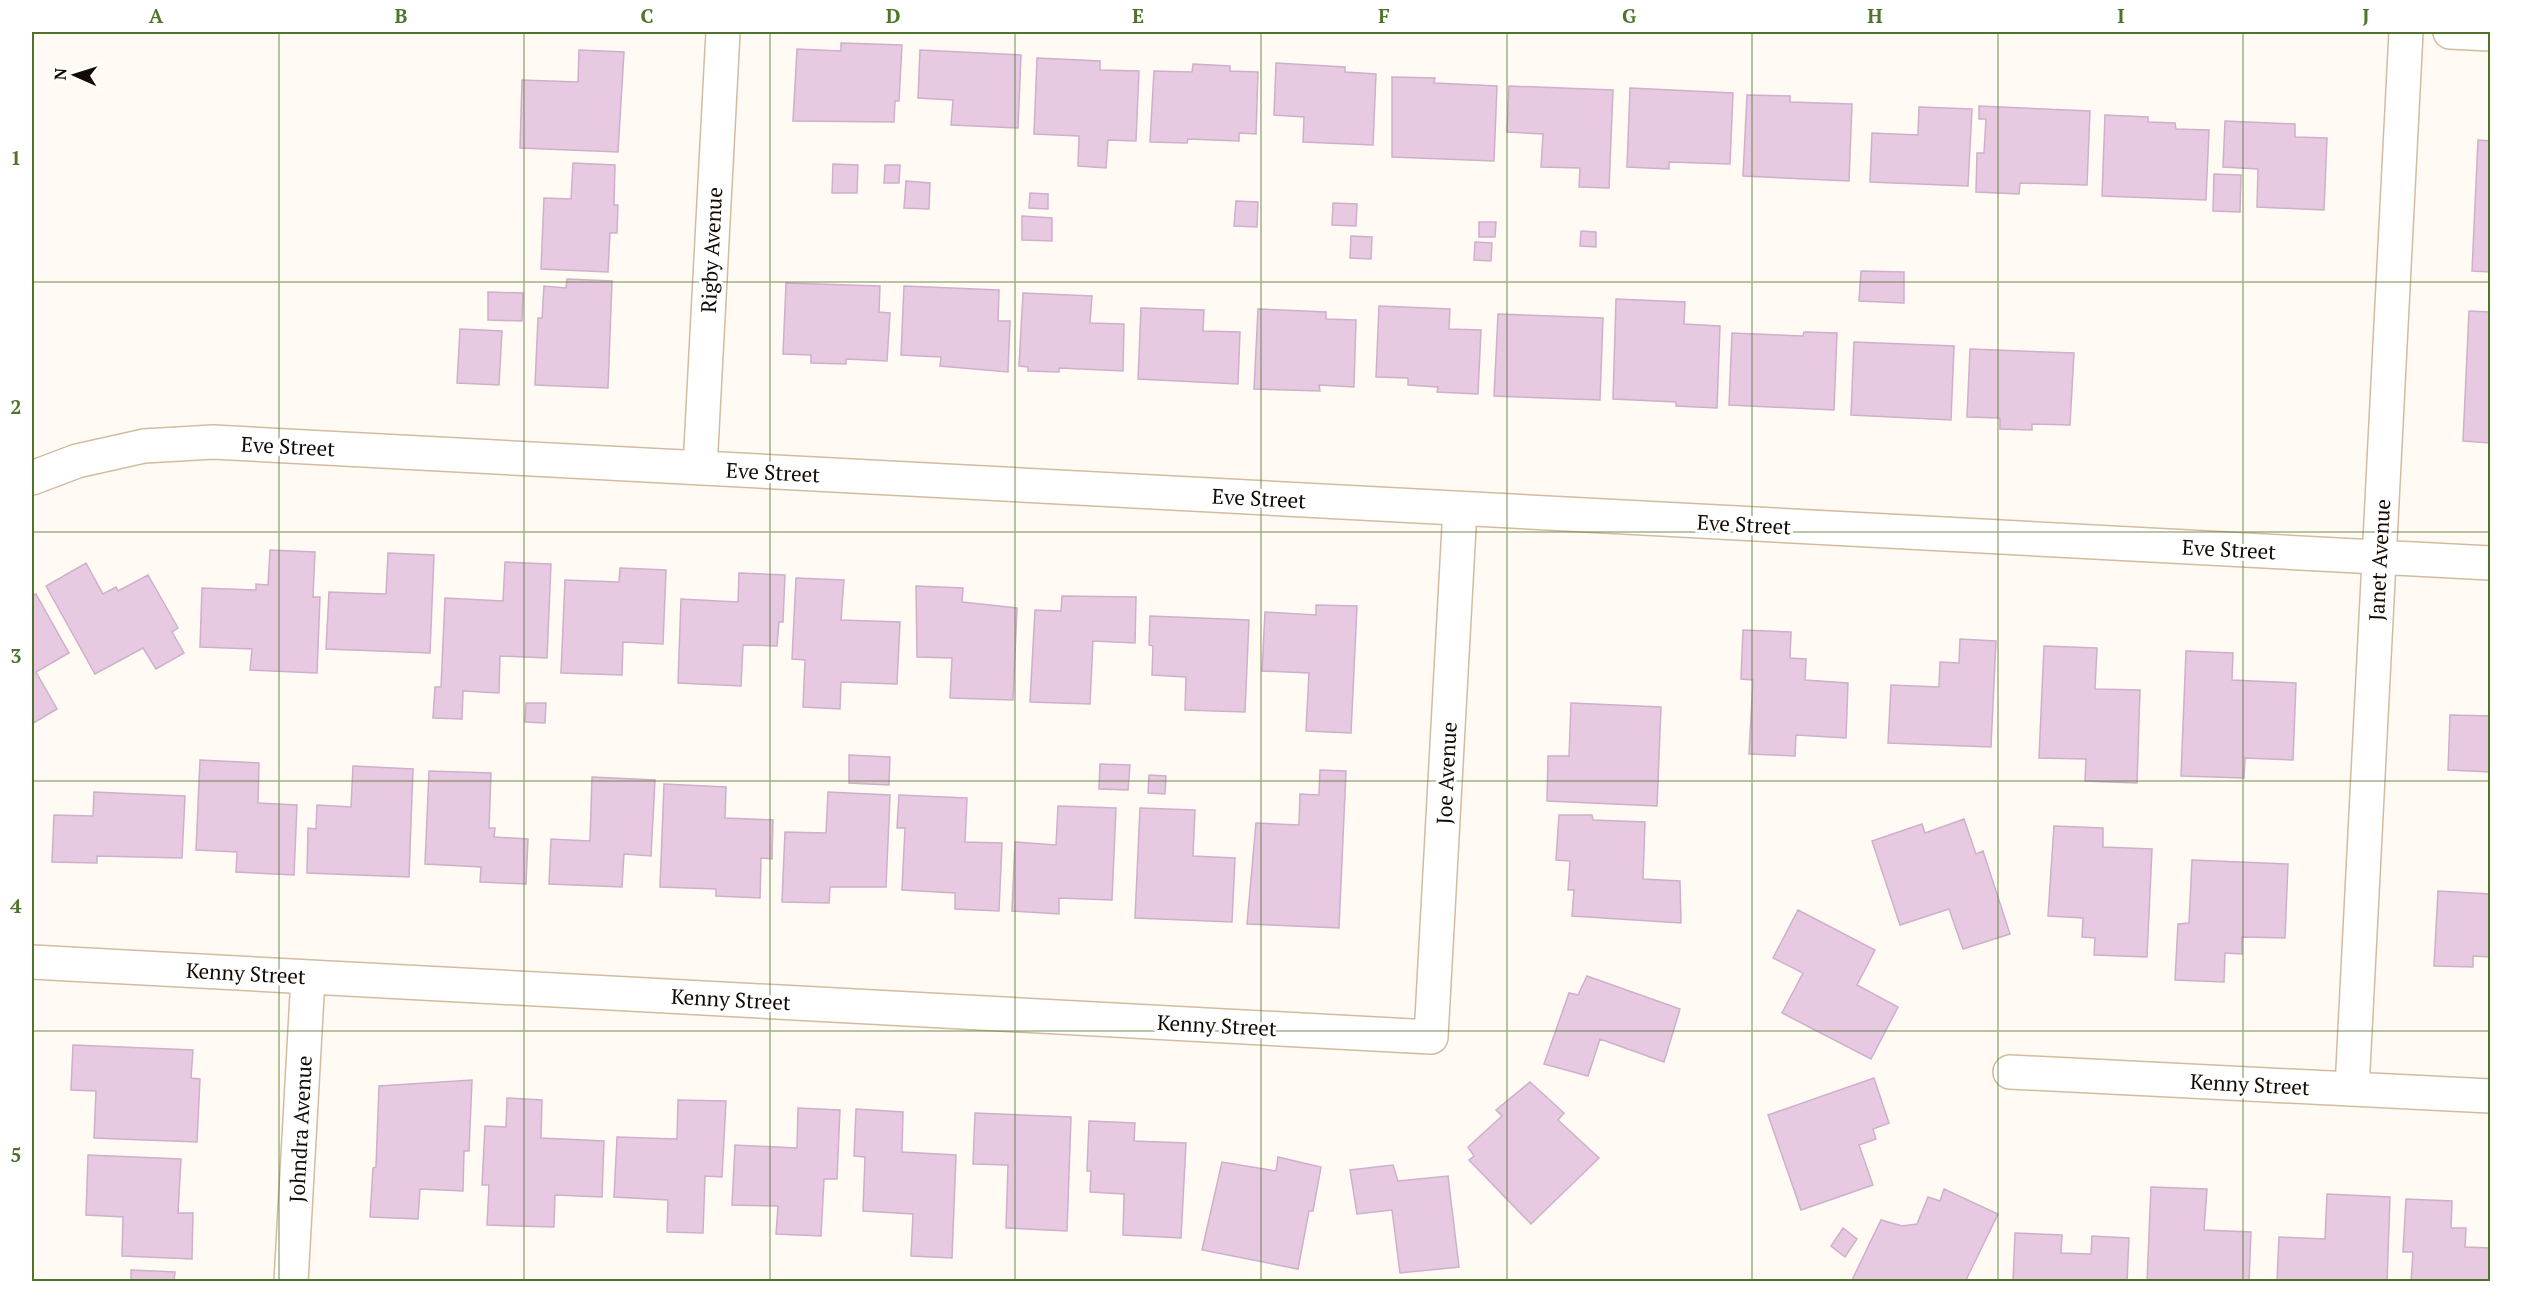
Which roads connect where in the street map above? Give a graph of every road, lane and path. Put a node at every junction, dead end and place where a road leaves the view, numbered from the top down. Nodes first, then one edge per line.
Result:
1 (723, 32) edge
2 (2406, 32) edge
3 (2450, 32) edge
4 (2490, 34) edge
5 (700, 468) junction
6 (32, 478) edge
7 (1460, 509) junction
8 (2379, 557) junction
9 (2490, 563) edge
10 (32, 962) edge
11 (308, 977) junction
12 (1431, 1037) joint
13 (2010, 1072) dead end
14 (2352, 1089) junction
15 (2490, 1096) edge
16 (291, 1281) edge

1 - 5 street, Rigby Avenue
2 - 8 street, Janet Avenue
3 - 4 street
5 - 6 street, Eve Street
5 - 7 street, Eve Street
7 - 8 street, Eve Street
7 - 12 street, Joe Avenue
8 - 9 street, Eve Street
8 - 14 street, Janet Avenue
10 - 11 street, Kenny Street
11 - 12 street, Kenny Street
11 - 16 street, Johndra Avenue
13 - 14 street, Kenny Street
14 - 15 street, Kenny Street

